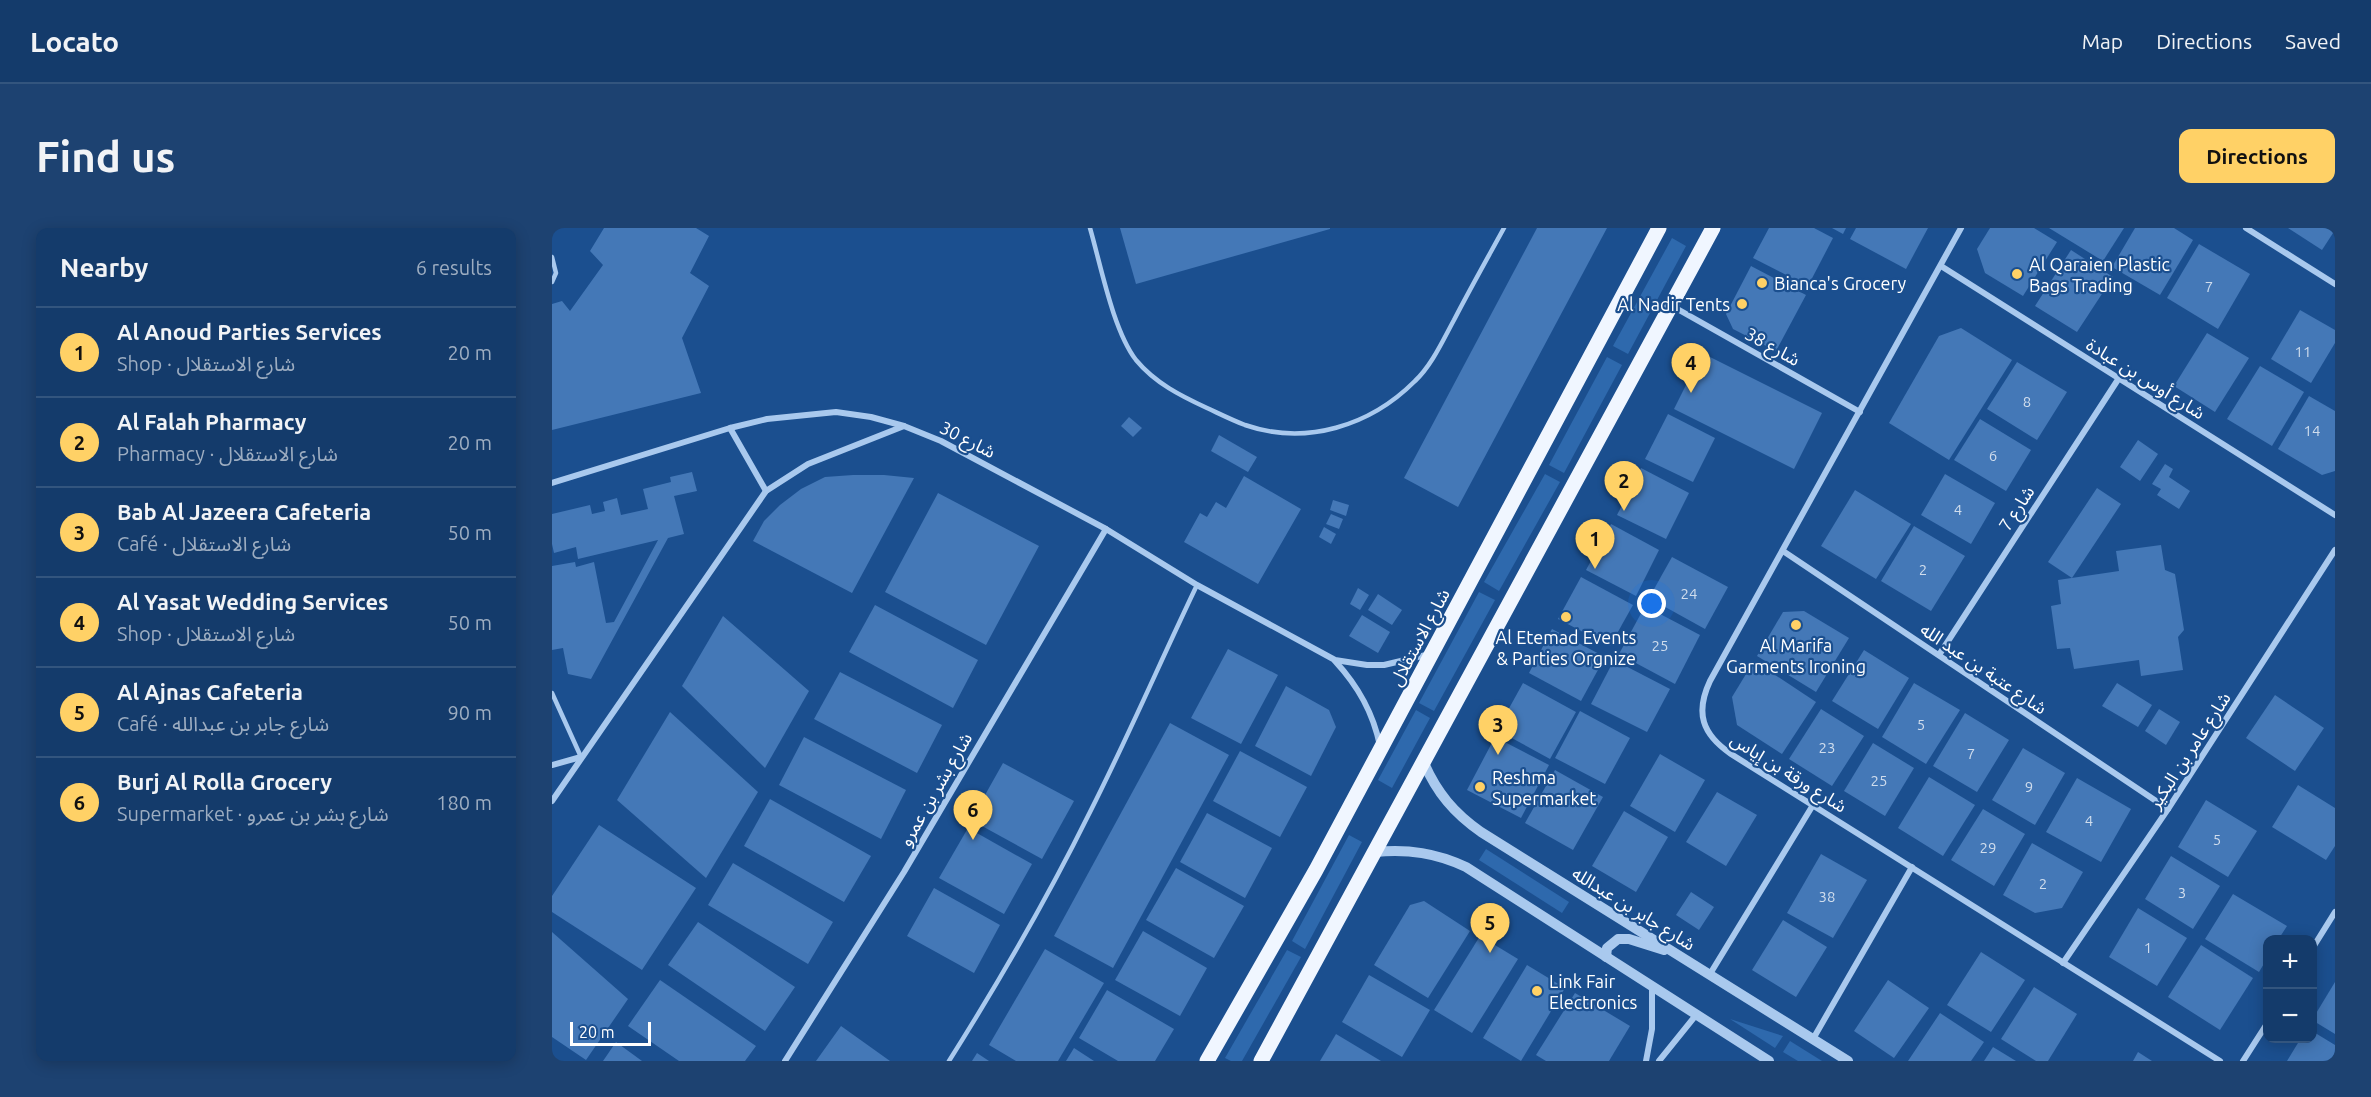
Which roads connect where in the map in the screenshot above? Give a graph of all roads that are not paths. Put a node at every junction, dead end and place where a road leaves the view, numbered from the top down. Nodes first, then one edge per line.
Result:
1 (1090, 228) edge
2 (1504, 228) edge
3 (1659, 228) edge
4 (1713, 228) edge
5 (1961, 228) edge
6 (2246, 228) edge
7 (552, 257) edge
8 (1941, 266) junction
9 (552, 282) edge
10 (2335, 284) edge
11 (1672, 306) junction
12 (2119, 378) junction
13 (1860, 412) junction
14 (904, 426) junction
15 (730, 428) junction
16 (552, 483) edge
17 (766, 491) junction
18 (2335, 515) edge
19 (1106, 529) junction
20 (2335, 550) edge
21 (1783, 552) junction
22 (1197, 585) junction
23 (1432, 653) junction
24 (1939, 655) junction
25 (1335, 660) junction
26 (552, 693) edge
27 (1381, 750) junction
28 (581, 757) junction
29 (1424, 763) junction
30 (552, 765) edge
31 (552, 801) edge
32 (1813, 805) junction
33 (2168, 809) junction
34 (1375, 852) junction
35 (1912, 867) junction
36 (2335, 912) edge
37 (2317, 942) edge
38 (1681, 956) junction
39 (1606, 957) junction
40 (2063, 963) junction
41 (1710, 974) junction
42 (1652, 987) junction
43 (1696, 1015) junction
44 (2263, 1030) edge
45 (1813, 1039) junction
46 (785, 1061) edge
47 (949, 1061) edge
48 (1207, 1061) edge
49 (1261, 1061) edge
50 (1646, 1061) edge
51 (1659, 1061) edge
52 (1769, 1061) edge
53 (1848, 1061) edge
54 (2220, 1061) edge
55 (2243, 1061) edge

1 - 2 lane
3 - 23 main road, شارع الاستقلال
4 - 11 main road
5 - 8 street, شارع ورقة بن إياس
6 - 10 street
7 - 9 lane
8 - 12 street, شارع أوس بن عبادة
8 - 13 street, شارع ورقة بن إياس
11 - 13 street, شارع 38
11 - 29 main road
12 - 18 street, شارع أوس بن عبادة
12 - 24 street, شارع 7
13 - 21 street, شارع ورقة بن إياس
14 - 15 street, شارع 30
14 - 17 street
14 - 19 street, شارع 30
15 - 16 street, شارع 30
15 - 17 street
17 - 28 street
19 - 22 street, شارع 30
19 - 46 street, شارع بشر بن عمرو
20 - 33 street, شارع عامر بن البكير
21 - 24 street, شارع عتبة بن عبد الله
21 - 32 street, شارع ورقة بن إياس
22 - 25 street, شارع 30
22 - 47 lane
23 - 25 street, شارع 30
23 - 27 main road, شارع الاستقلال
24 - 33 street, شارع عتبة بن عبد الله
25 - 27 street, شارع 30
26 - 28 lane
27 - 48 main road, شارع الاستقلال
28 - 30 street
28 - 31 street
29 - 34 main road
29 - 38 street, شارع جابر بن عبدالله
32 - 35 street, شارع ورقة بن إياس
32 - 41 street
33 - 40 street, شارع عامر بن البكير
34 - 39 street
34 - 49 main road
35 - 40 street, شارع ورقة بن إياس
35 - 45 street
36 - 37 street
38 - 39 street
38 - 41 street, شارع جابر بن عبدالله
39 - 42 street
40 - 54 street, شارع ورقة بن إياس
41 - 45 street, شارع جابر بن عبدالله
42 - 43 street
42 - 50 street
43 - 51 street
43 - 52 street
44 - 55 street
45 - 53 street, شارع جابر بن عبدالله

